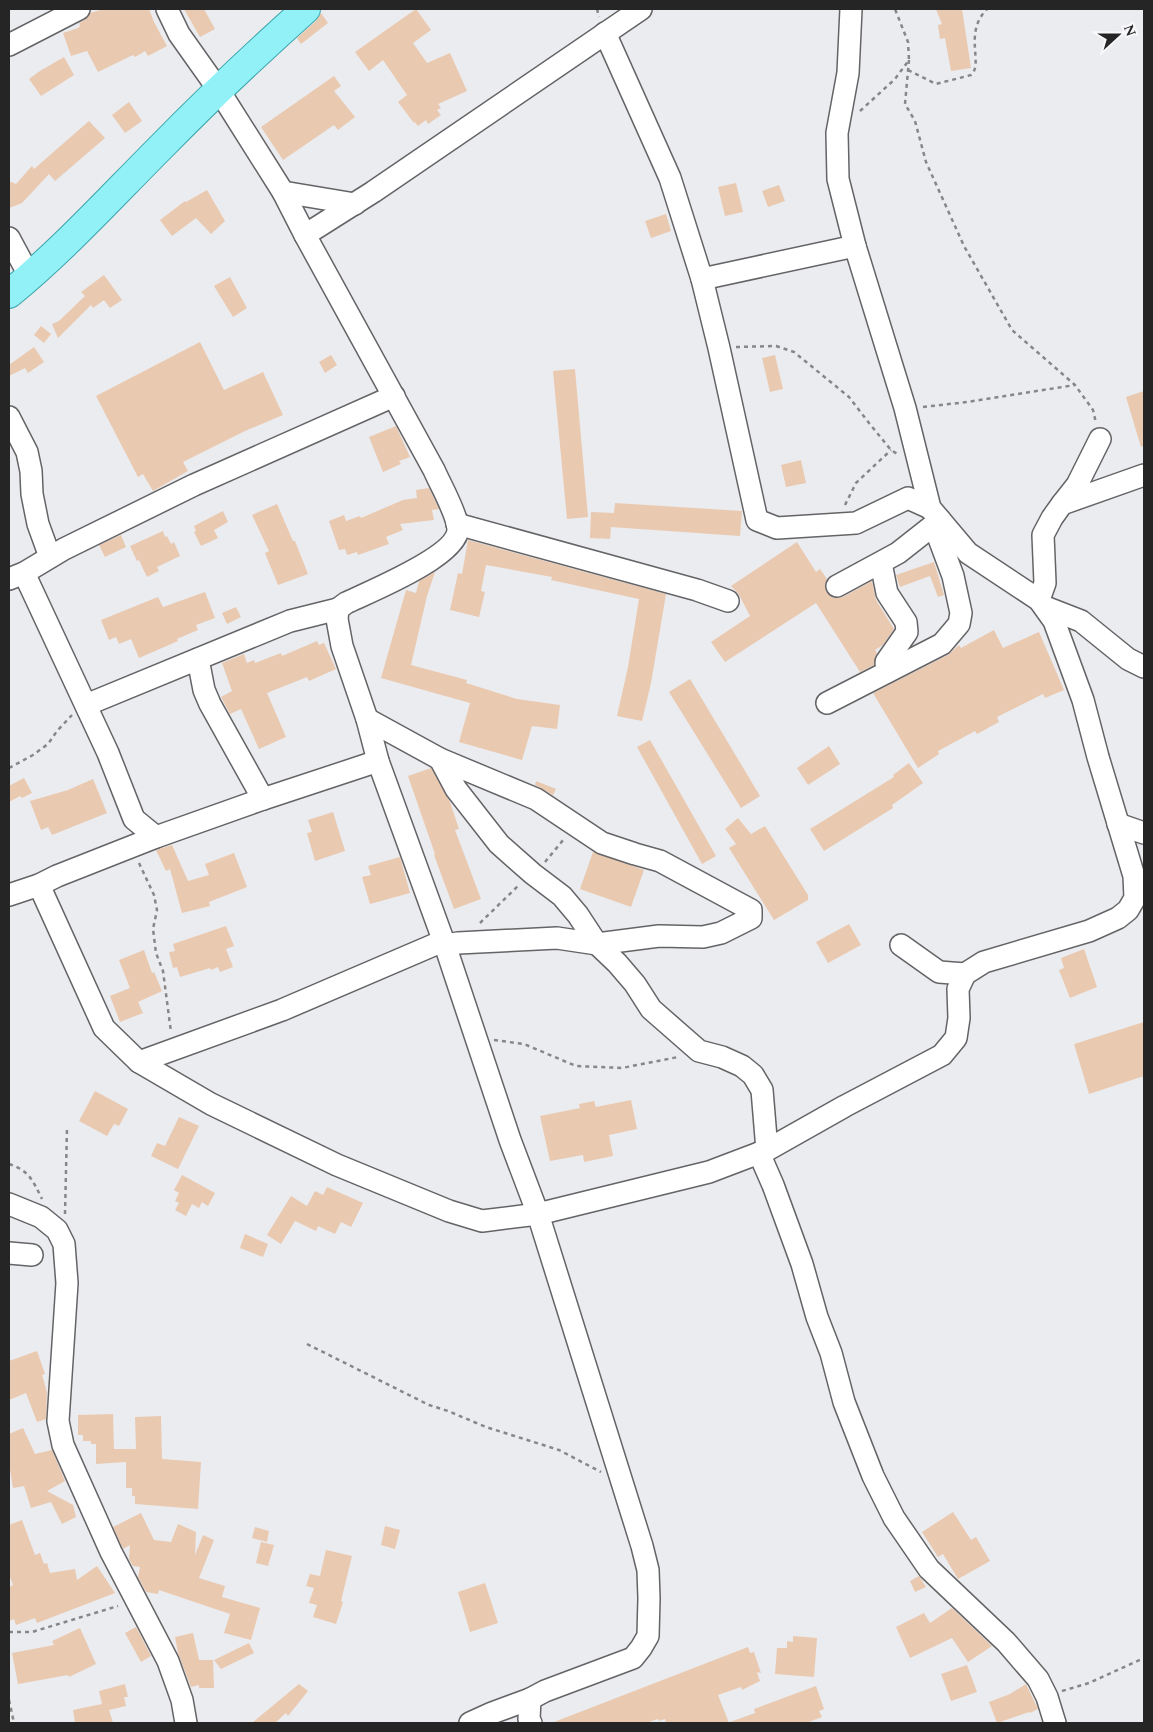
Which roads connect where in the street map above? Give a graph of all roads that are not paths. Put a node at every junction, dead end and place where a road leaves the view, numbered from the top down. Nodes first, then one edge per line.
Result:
1 (79, 9) edge
2 (167, 9) edge
3 (306, 9) edge
4 (641, 9) edge
5 (851, 9) edge
6 (605, 34) junction
7 (9, 45) edge
8 (218, 89) junction
9 (283, 192) junction
10 (355, 204) junction
11 (305, 235) junction
12 (9, 238) edge
13 (855, 246) junction
14 (30, 277) junction
15 (702, 279) junction
16 (9, 294) edge
17 (394, 396) junction
18 (9, 417) edge
19 (1100, 439) road end
20 (1144, 475) edge
21 (1062, 504) junction
22 (935, 517) junction
23 (456, 524) junction
24 (50, 557) junction
25 (881, 562) junction
26 (16, 576) edge
27 (837, 586) dead end
28 (728, 601) dead end
29 (1042, 604) junction
30 (338, 609) junction
31 (198, 659) junction
32 (1144, 667) edge
33 (887, 672) junction
34 (827, 703) dead end
35 (86, 705) junction
36 (367, 718) junction
37 (440, 758) junction
38 (378, 761) junction
39 (263, 799) junction
40 (134, 819) junction
41 (1118, 824) junction
42 (1144, 832) edge
43 (156, 837) junction
44 (129, 847) junction
45 (1144, 856) edge
46 (1134, 876) junction
47 (39, 885) junction
48 (9, 895) edge
49 (1135, 898) junction
50 (1144, 918) edge
51 (448, 943) junction
52 (597, 944) junction
53 (901, 945) dead end
54 (965, 974) junction
55 (139, 1062) junction
56 (763, 1151) junction
57 (9, 1204) edge
58 (538, 1214) junction
59 (9, 1254) edge
60 (32, 1255) dead end
61 (530, 1699) junction
62 (186, 1723) edge
63 (470, 1723) edge
64 (531, 1723) edge
65 (1055, 1723) edge

1 - 7 street
2 - 8 street
3 - 8 main road
4 - 6 street
5 - 13 street
6 - 10 street
6 - 15 street
8 - 9 street
8 - 14 main road
9 - 10 street
9 - 11 street
10 - 11 street
11 - 17 street
12 - 14 street
13 - 15 street
13 - 22 street
14 - 16 main road
15 - 22 street
17 - 23 street
17 - 24 street
18 - 24 street
19 - 21 street
20 - 21 street
21 - 29 street
22 - 25 street
22 - 29 street
22 - 33 street
23 - 28 street
23 - 30 street
24 - 26 street
25 - 27 street
25 - 33 street
26 - 35 street
29 - 32 street
29 - 41 street
30 - 31 street
30 - 36 street
31 - 35 street
31 - 39 street
33 - 34 street
35 - 40 street
36 - 37 street
36 - 38 street
37 - 52 street
37 - 52 street
38 - 39 street
38 - 51 street
39 - 43 street
40 - 43 street
40 - 44 street
41 - 42 street
41 - 46 street
43 - 44 street
44 - 47 street
45 - 46 street
46 - 49 street
47 - 48 street
47 - 55 street
49 - 50 street
49 - 54 street
51 - 52 street
51 - 55 street
51 - 58 street
52 - 56 street
53 - 54 street
54 - 56 street
55 - 58 street
56 - 58 street
56 - 65 street
57 - 62 street
58 - 61 street
59 - 60 street
61 - 63 street
61 - 64 street

